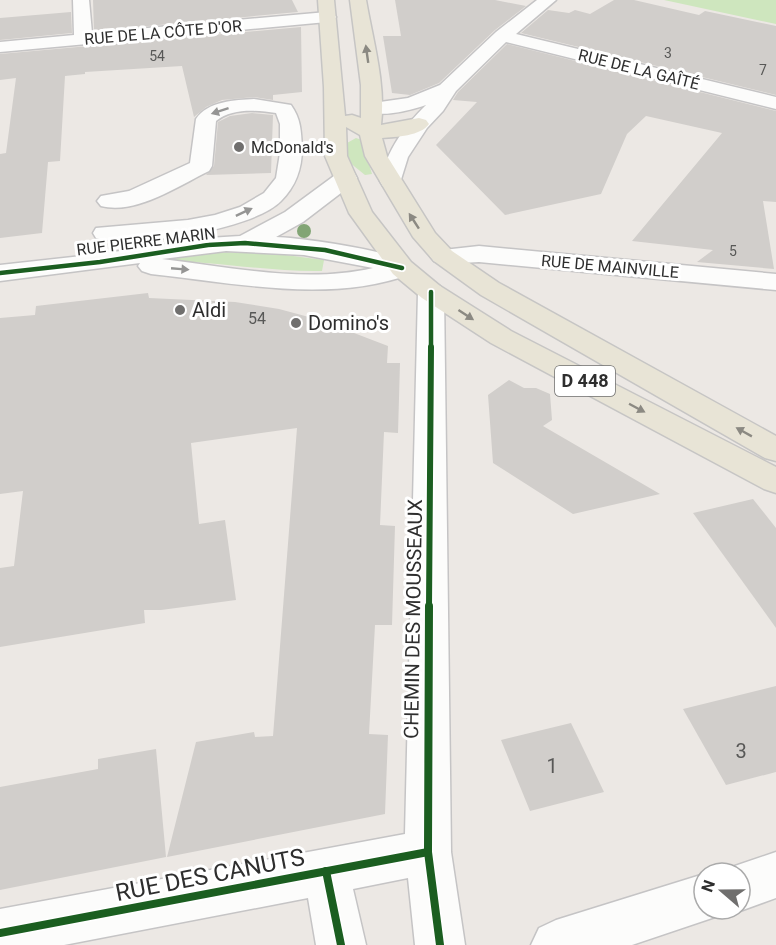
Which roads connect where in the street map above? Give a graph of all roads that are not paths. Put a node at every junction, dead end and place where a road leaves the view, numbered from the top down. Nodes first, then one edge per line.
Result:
1 (81, 0) edge
2 (358, 0) edge
3 (548, 0) edge
4 (326, 8) edge
5 (502, 36) junction
6 (83, 40) junction
7 (0, 47) edge
8 (448, 87) junction
9 (776, 103) edge
10 (373, 108) junction
11 (419, 124) junction
12 (361, 126) junction
13 (337, 138) junction
14 (346, 178) junction
15 (392, 181) junction
16 (109, 201) dead end
17 (105, 233) dead end
18 (245, 243) junction
19 (101, 262) junction
20 (425, 270) junction
21 (0, 273) edge
22 (776, 282) edge
23 (776, 450) edge
24 (776, 481) edge
25 (428, 852) junction
26 (326, 871) junction
27 (776, 875) edge
28 (752, 883) edge
29 (692, 902) edge
30 (0, 933) edge
31 (341, 945) edge
32 (440, 945) edge
33 (556, 945) edge

1 - 6 street
10 -> 2 main road, D 448
3 - 5 street
4 - 6 street, RUE DE LA CÔTE D'OR
4 - 12 main road
4 - 13 main road, D 448
5 - 8 street
5 - 9 street, RUE DE LA GAÎTÉ
6 - 7 street, RUE DE LA CÔTE D'OR
8 - 10 street
8 - 11 street
10 - 12 main road, D 448
11 - 12 main road
11 - 15 street
12 - 13 main road
12 - 15 main road, D 448
13 - 14 main road, D 448
14 - 18 street, RUE PIERRE MARIN
14 - 20 main road, D 448
20 -> 15 main road, D 448
17 -> 16 street
18 - 19 street, RUE PIERRE MARIN
18 - 20 street, RUE PIERRE MARIN
19 -> 20 street, RUE PIERRE MARIN
19 - 21 street, RUE PIERRE MARIN
20 - 22 street, RUE DE MAINVILLE
23 -> 20 main road
20 -> 24 main road, D 448
20 - 25 street, CHEMIN DES MOUSSEAUX
25 - 26 street, RUE DES CANUTS
25 - 32 street, CHEMIN DES MOUSSEAUX
26 - 30 street, RUE DES CANUTS
26 - 31 street
27 - 28 street
29 - 33 street

